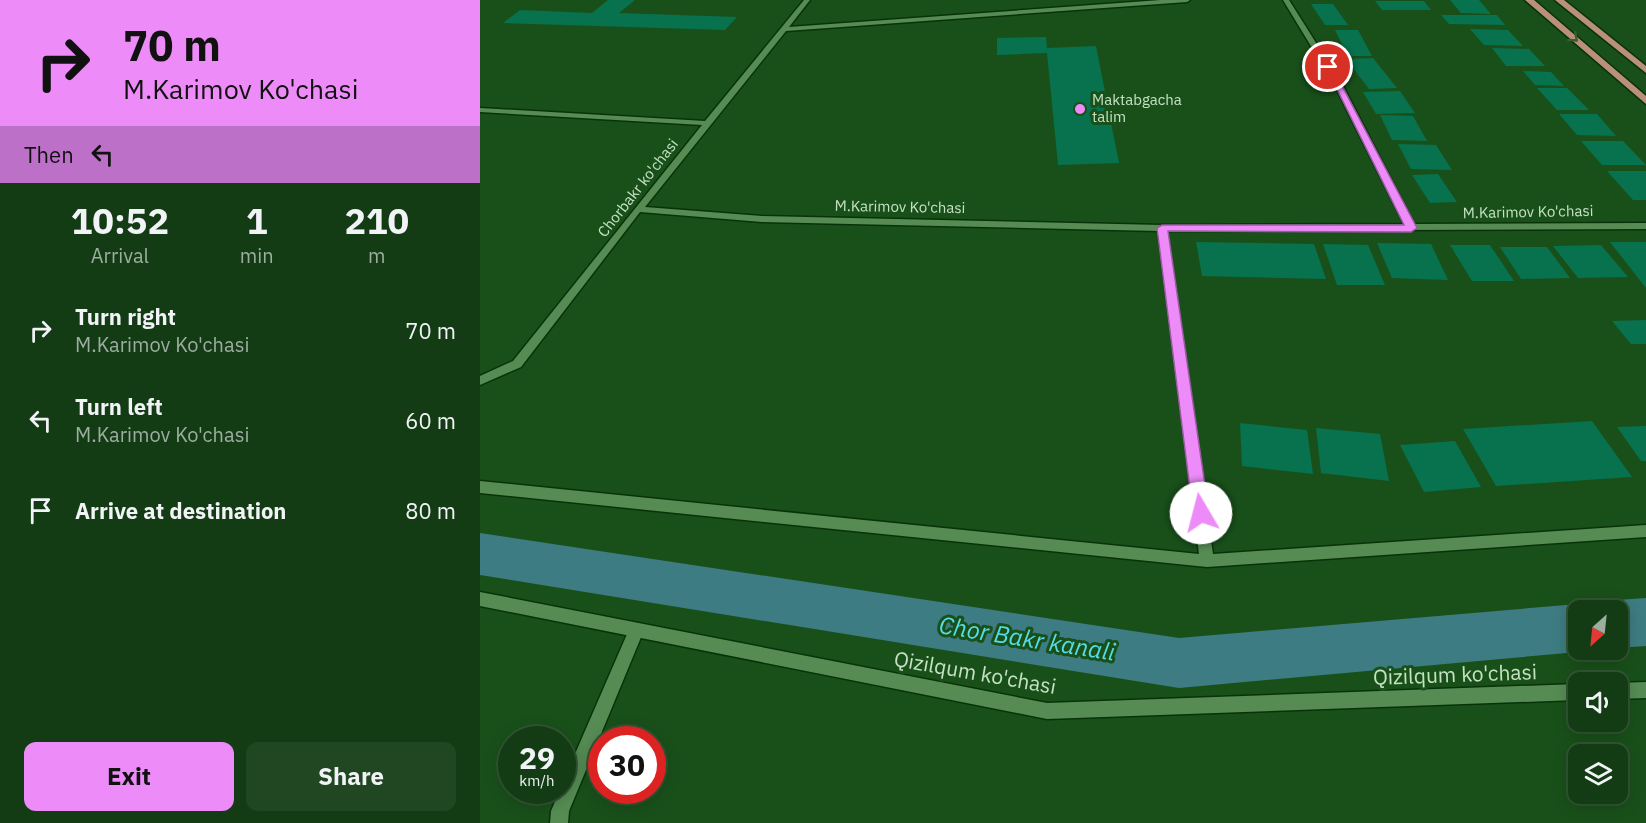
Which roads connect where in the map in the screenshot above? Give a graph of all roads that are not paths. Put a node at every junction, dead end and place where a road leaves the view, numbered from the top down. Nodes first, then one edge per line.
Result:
1 (807, 0) edge
2 (1187, 0) edge
3 (1286, 0) edge
4 (1529, 0) edge
5 (1559, 0) edge
6 (786, 28) junction
7 (1646, 70) edge
8 (1646, 101) edge
9 (480, 110) edge
10 (707, 123) junction
11 (638, 209) junction
12 (1646, 226) edge
13 (1162, 228) junction
14 (1411, 228) junction
15 (480, 381) edge
16 (480, 487) edge
17 (1646, 531) edge
18 (1207, 561) junction
19 (480, 599) edge
20 (636, 630) junction
21 (1646, 690) edge
22 (1628, 691) edge
23 (1568, 692) edge
24 (559, 823) edge

1 - 6 street, Chorbakr ko'chasi
2 - 6 street
3 - 14 street
4 -> 8 main road
5 - 7 main road
6 - 10 street, Chorbakr ko'chasi
9 - 10 street
10 - 11 street, Chorbakr ko'chasi
11 - 13 street, M.Karimov Ko'chasi
11 - 15 street, Chorbakr ko'chasi
12 - 14 street, M.Karimov Ko'chasi
13 - 14 street, M.Karimov Ko'chasi
13 - 18 street
16 - 18 street
17 - 18 street
19 - 20 street, Qizilqum ko'chasi
20 - 23 street, Qizilqum ko'chasi
20 - 24 street
21 - 22 street

